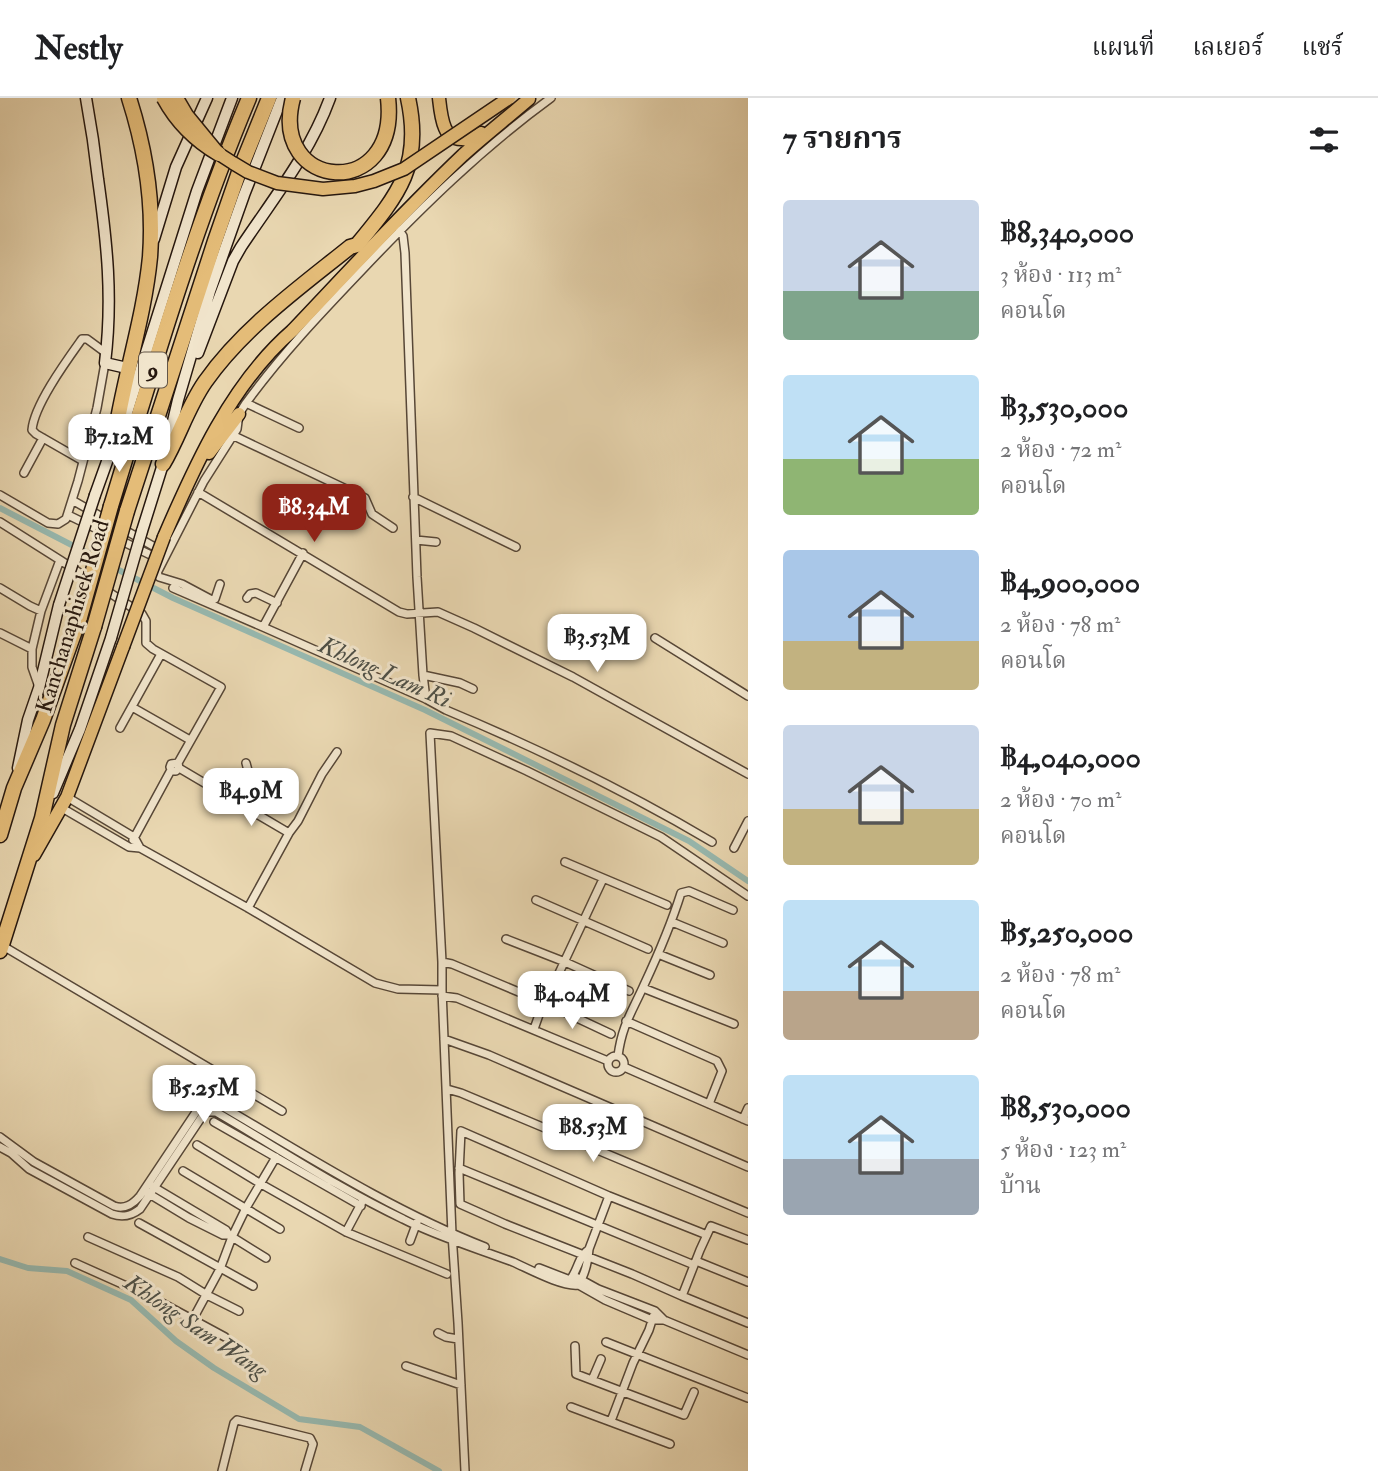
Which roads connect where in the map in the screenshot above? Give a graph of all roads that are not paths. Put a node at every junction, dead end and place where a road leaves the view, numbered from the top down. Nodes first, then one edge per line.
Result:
1 (86, 98) edge
2 (129, 98) edge
3 (164, 98) edge
4 (177, 98) edge
5 (207, 98) edge
6 (232, 98) edge
7 (249, 98) edge
8 (269, 98) edge
9 (282, 98) edge
10 (293, 98) edge
11 (330, 98) edge
12 (388, 98) edge
13 (408, 98) edge
14 (439, 98) edge
15 (509, 98) edge
16 (551, 98) edge
17 (530, 99) edge
18 (219, 154) junction
19 (400, 230) junction
20 (190, 233) junction
21 (221, 243) junction
22 (357, 245) junction
23 (150, 256) junction
24 (278, 343) junction
25 (106, 358) junction
26 (127, 368) junction
27 (186, 377) junction
28 (243, 408) junction
29 (75, 424) dead end
30 (299, 428) dead end
31 (90, 432) junction
32 (233, 435) junction
33 (43, 438) junction
34 (114, 442) junction
35 (83, 461) junction
36 (163, 464) junction
37 (24, 473) dead end
38 (188, 481) junction
39 (198, 492) junction
40 (0, 495) edge
41 (414, 497) junction
42 (72, 500) junction
43 (68, 515) junction
44 (0, 522) edge
45 (393, 528) dead end
46 (420, 540) junction
47 (436, 542) dead end
48 (516, 547) dead end
49 (303, 553) junction
50 (55, 557) junction
51 (165, 557) junction
52 (220, 584) dead end
53 (0, 588) edge
54 (173, 588) dead end
55 (247, 598) dead end
56 (277, 603) junction
57 (41, 611) junction
58 (421, 612) junction
59 (263, 627) junction
60 (0, 633) edge
61 (655, 638) dead end
62 (32, 649) junction
63 (161, 653) junction
64 (423, 675) junction
65 (39, 688) junction
66 (473, 690) dead end
67 (748, 696) edge
68 (426, 699) junction
69 (132, 707) junction
70 (120, 727) dead end
71 (190, 740) junction
72 (337, 752) dead end
73 (246, 763) dead end
74 (176, 767) junction
75 (748, 774) edge
76 (14, 788) junction
77 (64, 802) junction
78 (237, 803) junction
79 (42, 818) junction
80 (106, 820) junction
81 (748, 821) edge
82 (100, 831) junction
83 (289, 833) junction
84 (0, 835) edge
85 (134, 836) junction
86 (712, 842) dead end
87 (129, 847) junction
88 (140, 848) junction
89 (734, 848) dead end
90 (565, 862) dead end
91 (28, 865) junction
92 (603, 878) junction
93 (748, 896) edge
94 (536, 900) dead end
95 (667, 905) dead end
96 (248, 908) junction
97 (733, 910) dead end
98 (583, 921) junction
99 (672, 922) junction
100 (506, 939) dead end
101 (723, 943) dead end
102 (1, 948) edge
103 (648, 949) dead end
104 (658, 954) junction
105 (442, 962) junction
106 (565, 962) junction
107 (710, 975) dead end
108 (643, 988) junction
109 (629, 991) dead end
110 (442, 993) junction
111 (545, 1003) junction
112 (626, 1021) junction
113 (734, 1024) dead end
114 (534, 1029) junction
115 (611, 1034) dead end
116 (443, 1039) junction
117 (618, 1056) junction
118 (608, 1061) junction
119 (624, 1067) junction
120 (447, 1089) junction
121 (709, 1104) junction
122 (748, 1108) edge
123 (282, 1111) dead end
124 (746, 1120) edge
125 (214, 1122) dead end
126 (0, 1137) edge
127 (197, 1145) dead end
128 (0, 1147) edge
129 (280, 1150) junction
130 (748, 1167) edge
131 (459, 1168) junction
132 (41, 1170) junction
133 (183, 1171) dead end
134 (261, 1184) junction
135 (149, 1189) junction
136 (610, 1196) junction
137 (364, 1199) junction
138 (246, 1209) junction
139 (748, 1213) edge
140 (417, 1222) junction
141 (139, 1223) dead end
142 (598, 1226) junction
143 (280, 1228) dead end
144 (346, 1232) junction
145 (707, 1235) junction
146 (230, 1236) junction
147 (89, 1237) dead end
148 (452, 1238) junction
149 (748, 1240) edge
150 (410, 1241) dead end
151 (586, 1253) junction
152 (266, 1258) dead end
153 (75, 1263) dead end
154 (695, 1263) junction
155 (220, 1269) junction
156 (447, 1273) dead end
157 (572, 1278) junction
158 (580, 1282) junction
159 (748, 1282) edge
160 (253, 1286) dead end
161 (597, 1292) junction
162 (207, 1295) junction
163 (682, 1296) junction
164 (239, 1311) dead end
165 (655, 1311) junction
166 (193, 1319) junction
167 (652, 1320) junction
168 (664, 1320) junction
169 (748, 1323) edge
170 (438, 1333) dead end
171 (225, 1337) dead end
172 (458, 1339) junction
173 (606, 1342) dead end
174 (575, 1346) dead end
175 (748, 1355) edge
176 (636, 1356) junction
177 (601, 1359) dead end
178 (406, 1366) dead end
179 (592, 1380) junction
180 (461, 1385) junction
181 (622, 1392) junction
182 (694, 1392) dead end
183 (748, 1398) edge
184 (571, 1407) dead end
185 (611, 1421) junction
186 (670, 1444) dead end
187 (222, 1471) edge
188 (306, 1471) edge
189 (465, 1471) edge

1 - 25 main road
2 - 23 highway
3 - 18 highway, bridge
4 - 18 main road, bridge
5 - 23 main road
6 - 20 main road
7 - 20 highway, Kanchanaphisek Road / 9
8 - 21 highway, Kanchanaphisek Road / 9
9 - 21 main road
10 - 12 highway, bridge
11 - 27 main road
13 - 22 highway
14 - 17 main road
15 - 18 main road, bridge
16 - 19 street
17 - 24 main road
19 - 28 street
19 - 41 street
20 - 34 main road
20 - 76 highway, Kanchanaphisek Road / 9, bridge
21 - 27 main road
21 - 79 highway, Kanchanaphisek Road / 9, bridge
22 - 24 main road
22 - 36 highway
23 - 26 highway
24 - 38 main road
25 - 26 main road
25 - 31 street
25 - 33 street
26 - 34 highway
27 - 36 main road
28 - 30 street
28 - 32 street
28 - 38 main road
29 - 31 street
31 - 35 street
32 - 39 street
32 - 45 street
33 - 35 street
33 - 37 street
34 - 65 main road, bridge
35 - 42 street
36 - 79 main road, bridge
38 - 77 main road, bridge
39 - 49 street
39 - 51 street
40 - 43 street
41 - 46 street
41 - 48 street
42 - 43 street
42 - 51 street
43 - 51 street
44 - 50 street
46 - 47 street
46 - 58 street
49 - 56 street
49 - 58 street
50 - 57 street
50 - 63 street
51 - 52 street
53 - 57 street
54 - 59 street
55 - 56 street
56 - 59 street
57 - 62 street
58 - 64 street
58 - 75 street
59 - 68 street
60 - 62 street
61 - 67 street
62 - 65 street
63 - 69 street
63 - 71 street
64 - 66 street
64 - 68 street
65 - 76 main road
68 - 86 street
69 - 70 street
69 - 71 street
71 - 74 street
72 - 83 street
73 - 78 street
74 - 78 street
74 - 85 street
76 - 84 highway, Kanchanaphisek Road / 9
77 - 80 street
77 - 82 street
77 - 91 main road
78 - 83 street
79 - 91 highway, Kanchanaphisek Road / 9
80 - 82 street
80 - 85 street
81 - 89 street
82 - 87 street
83 - 96 street
85 - 87 street
85 - 88 street
87 - 88 street
88 - 96 street
90 - 92 street
91 - 102 highway, Kanchanaphisek Road / 9
92 - 95 street
92 - 98 street
93 - 105 street
94 - 98 street
96 - 110 street
97 - 99 street
98 - 103 street
98 - 106 street
99 - 101 street
99 - 104 street
100 - 106 street
102 - 123 street
104 - 107 street
104 - 108 street
105 - 110 street
105 - 111 street
106 - 109 street
106 - 111 street
108 - 112 street
108 - 113 street
110 - 114 street
110 - 116 street
111 - 114 street
111 - 115 street
112 - 117 street
112 - 121 street
114 - 118 street
116 - 120 street
116 - 130 street
117 - 118 street
117 - 119 street
118 - 119 street
119 - 121 street
120 - 139 street
120 - 148 street
121 - 124 street
122 - 124 street
125 - 129 street
126 - 132 street
127 - 134 street
128 - 132 street
129 - 134 street
129 - 135 street
129 - 137 street
129 - 137 street
131 - 136 street
131 - 142 street
131 - 151 street
132 - 135 street
133 - 138 street
134 - 138 street
134 - 144 street
135 - 146 street
136 - 142 street
136 - 145 street
137 - 140 street
137 - 144 street
138 - 143 street
138 - 146 street
140 - 148 street
140 - 150 street
141 - 155 street
142 - 151 street
142 - 154 street
144 - 156 street
145 - 149 street
145 - 154 street
146 - 152 street
146 - 155 street
147 - 162 street
148 - 157 street
148 - 158 street
148 - 172 street
151 - 157 street
151 - 158 street
151 - 163 street
153 - 166 street
154 - 159 street
154 - 163 street
155 - 160 street
155 - 162 street
157 - 158 street
158 - 161 street
161 - 165 street
161 - 167 street
162 - 164 street
162 - 166 street
163 - 169 street
165 - 167 street
165 - 168 street
166 - 171 street
167 - 168 street
167 - 176 street
168 - 175 street
170 - 172 street
172 - 180 street
173 - 176 street
174 - 179 street
176 - 181 street
176 - 183 street
177 - 179 street
178 - 180 street
179 - 181 street
180 - 189 street
181 - 182 street
181 - 185 street
184 - 185 street
185 - 186 street
187 - 188 street

